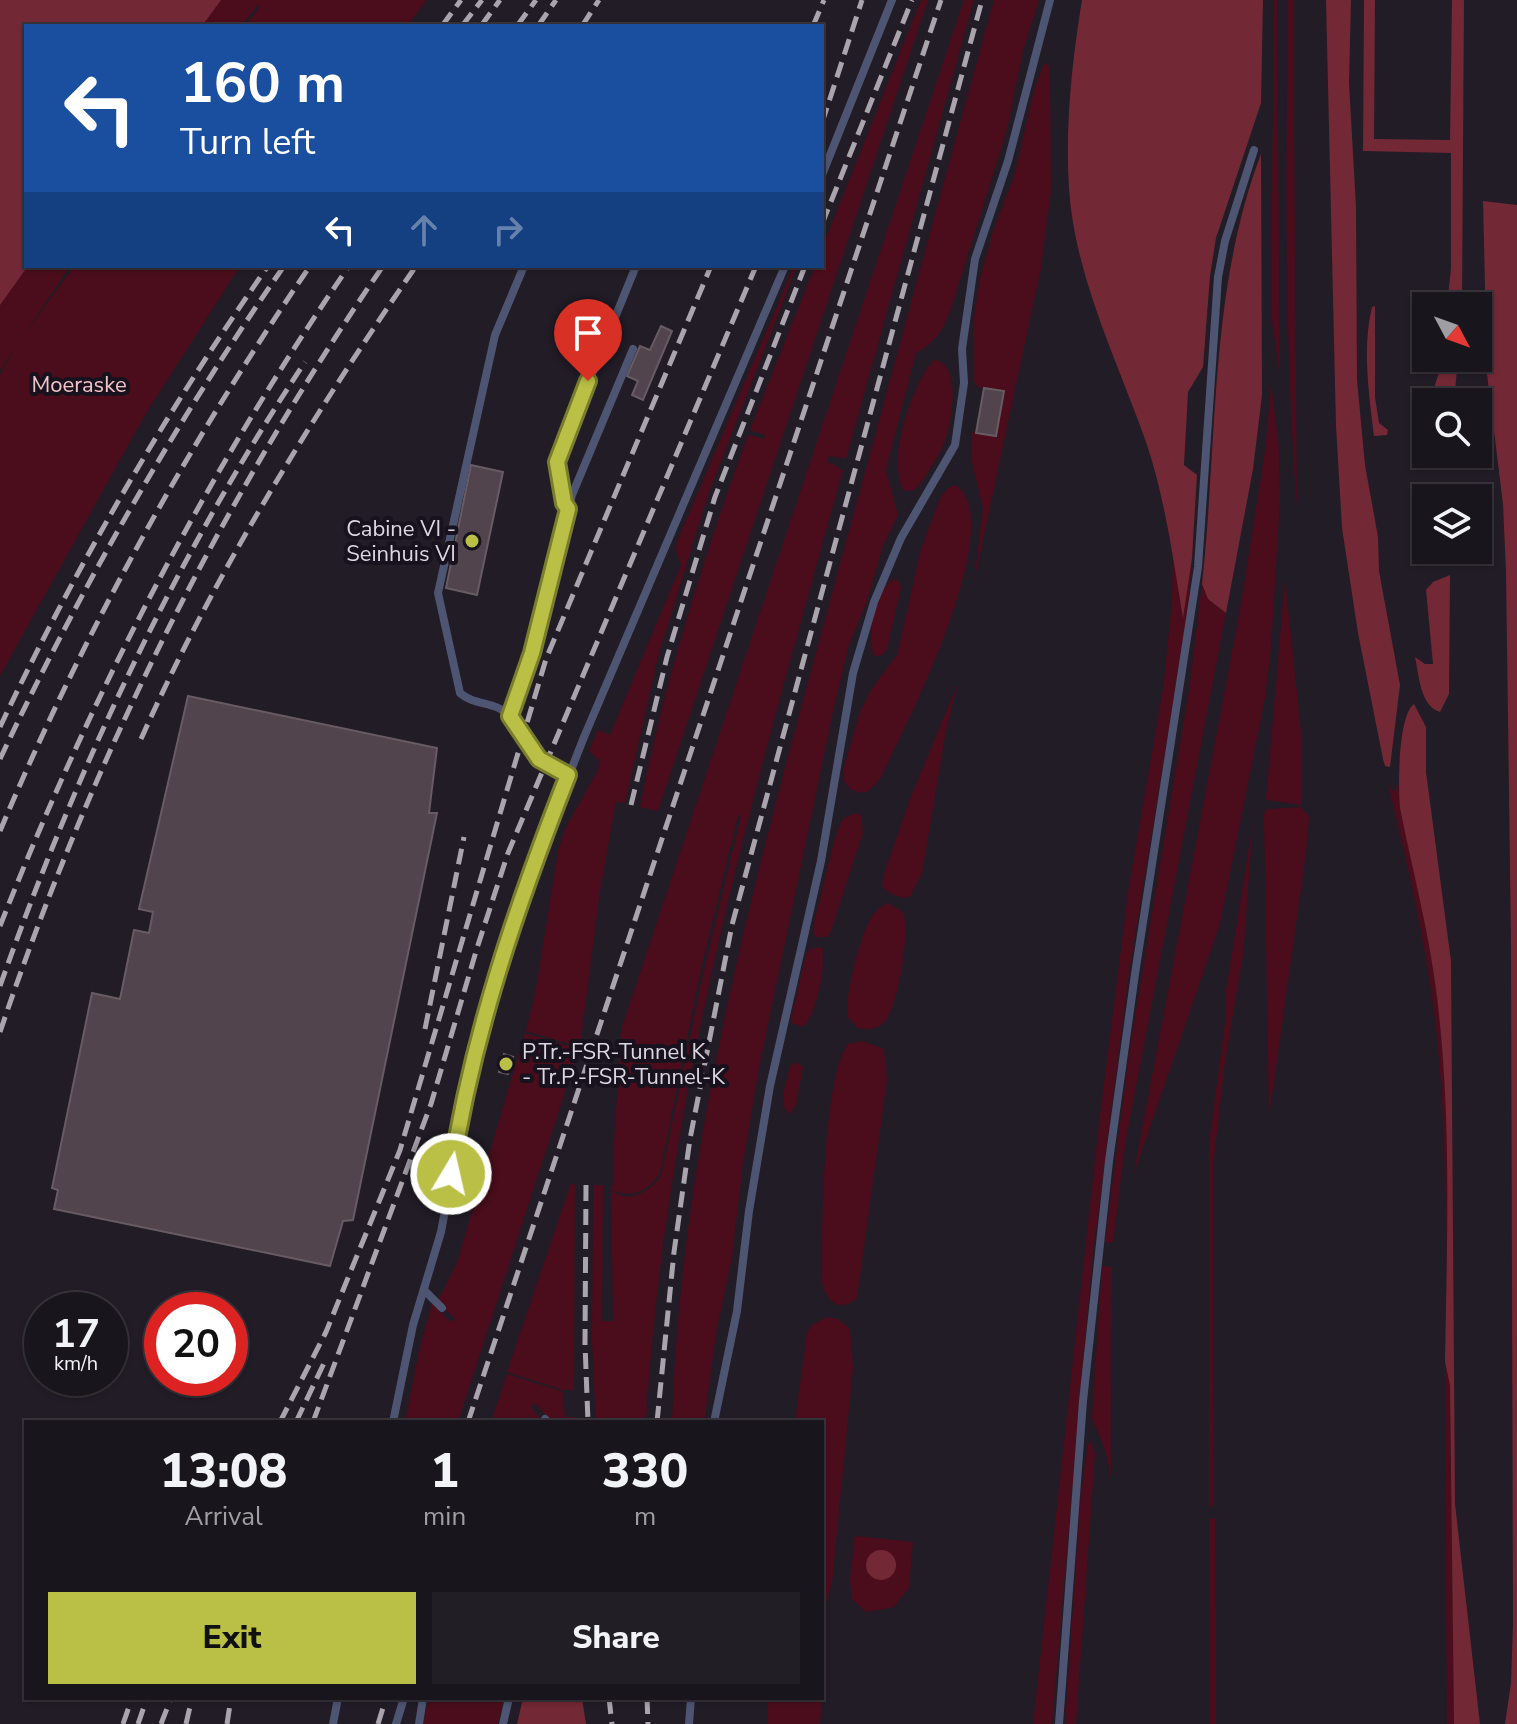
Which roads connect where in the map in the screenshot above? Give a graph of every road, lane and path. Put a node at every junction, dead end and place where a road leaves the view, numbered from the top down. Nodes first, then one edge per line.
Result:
1 (892, 0) edge
2 (1050, 0) edge
3 (1254, 150) dead end
4 (824, 170) edge
5 (523, 268) edge
6 (635, 268) edge
7 (784, 268) edge
8 (633, 349) dead end
9 (568, 509) junction
10 (510, 716) junction
11 (568, 775) junction
12 (424, 1290) junction
13 (442, 1308) dead end
14 (393, 1420) edge
15 (714, 1420) edge
16 (338, 1700) edge
17 (403, 1700) edge
18 (423, 1700) edge
19 (509, 1700) edge
20 (691, 1700) edge
21 (333, 1724) edge
22 (396, 1724) edge
23 (419, 1724) edge
24 (503, 1724) edge
25 (689, 1724) edge
26 (1059, 1724) edge

1 - 4 lane
2 - 15 lane
3 - 26 lane
5 - 10 lane
6 - 9 lane
7 - 11 lane
8 - 9 lane
9 - 10 lane
10 - 11 lane
11 - 12 lane
12 - 13 lane
12 - 14 lane
16 - 21 lane
17 - 22 lane
18 - 23 lane
19 - 24 lane
20 - 25 lane

